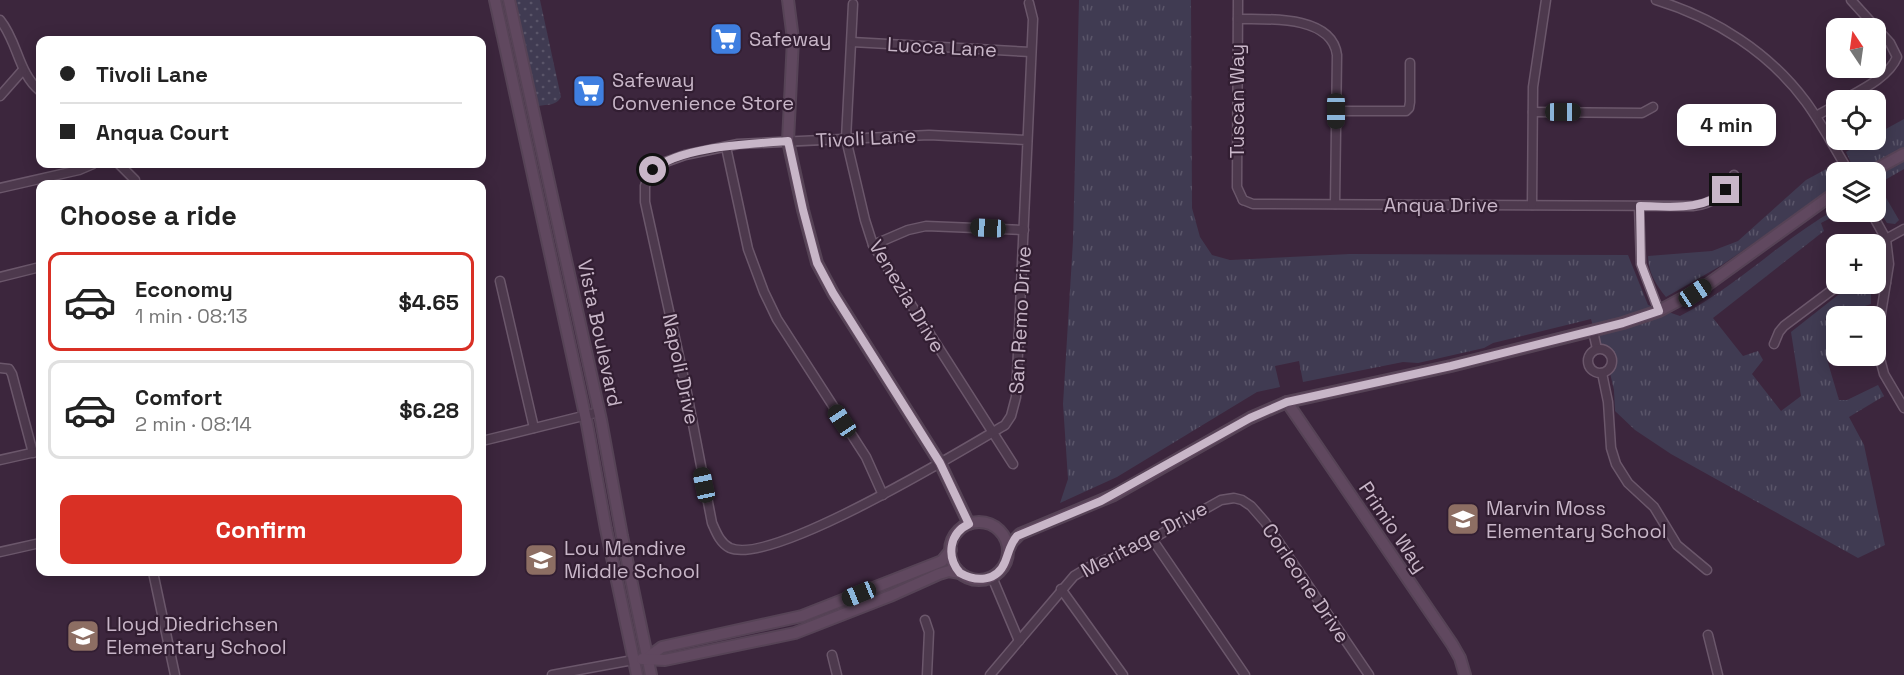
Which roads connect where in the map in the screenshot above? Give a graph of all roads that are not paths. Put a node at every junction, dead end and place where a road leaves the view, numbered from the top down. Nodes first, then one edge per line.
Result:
1 (495, 0) edge
2 (509, 0) edge
3 (788, 0) edge
4 (1238, 0) edge
5 (1546, 0) edge
6 (1656, 0) edge
7 (1851, 0) edge
8 (1029, 3) dead end
9 (853, 4) dead end
10 (1238, 19) junction
11 (0, 20) edge
12 (852, 42) junction
13 (1031, 52) junction
14 (1900, 55) edge
15 (1410, 63) dead end
16 (23, 70) junction
17 (36, 88) edge
18 (1860, 90) edge
19 (0, 96) edge
20 (1653, 107) dead end
21 (1826, 110) edge
22 (1336, 111) junction
23 (1533, 112) junction
24 (1816, 116) junction
25 (846, 139) junction
26 (1026, 140) junction
27 (788, 141) junction
28 (726, 147) junction
29 (1904, 154) edge
30 (1843, 162) edge
31 (1886, 164) edge
32 (85, 168) edge
33 (123, 168) edge
34 (63, 174) junction
35 (1734, 175) dead end
36 (65, 180) edge
37 (135, 180) dead end
38 (646, 183) joint
39 (0, 188) edge
40 (1826, 199) edge
41 (1240, 204) joint
42 (1335, 204) junction
43 (1532, 205) junction
44 (1640, 206) junction
45 (1904, 229) edge
46 (1024, 230) junction
47 (1886, 239) joint
48 (873, 244) junction
49 (36, 268) edge
50 (0, 277) edge
51 (500, 281) dead end
52 (1886, 283) edge
53 (1827, 294) edge
54 (1884, 294) edge
55 (1659, 311) junction
56 (1593, 331) junction
57 (1774, 344) dead end
58 (1597, 349) junction
59 (4, 368) edge
60 (1602, 372) junction
61 (1287, 402) junction
62 (1904, 408) edge
63 (599, 412) junction
64 (585, 415) junction
65 (534, 428) junction
66 (992, 432) junction
67 (486, 440) edge
68 (36, 449) edge
69 (36, 452) edge
70 (0, 460) edge
71 (940, 463) junction
72 (1013, 464) dead end
73 (883, 495) junction
74 (1236, 499) joint
75 (969, 524) junction
76 (1001, 531) junction
77 (1020, 534) junction
78 (1152, 539) junction
79 (36, 544) edge
80 (730, 548) joint
81 (951, 550) junction
82 (1008, 551) junction
83 (0, 552) edge
84 (1707, 570) dead end
85 (960, 573) junction
86 (154, 576) edge
87 (992, 577) junction
88 (1061, 589) junction
89 (925, 620) dead end
90 (1708, 635) dead end
91 (1019, 641) junction
92 (832, 655) dead end
93 (647, 658) junction
94 (633, 660) junction
95 (175, 675) edge
96 (552, 675) edge
97 (637, 675) edge
98 (651, 675) edge
99 (837, 675) edge
100 (927, 675) edge
101 (990, 675) edge
102 (1123, 675) edge
103 (1245, 675) edge
104 (1369, 675) edge
105 (1465, 675) edge
106 (1718, 675) edge

1 - 64 street, Vista Boulevard
2 - 63 street, Vista Boulevard
3 - 27 street
4 - 10 street, Tuscan Way
5 - 23 street
6 - 24 street
7 - 14 street
8 - 13 street, San Remo Drive
9 - 12 street, Venezia Drive
10 - 22 street
10 - 41 street, Tuscan Way
11 - 16 street
12 - 13 street, Lucca Lane
12 - 25 street, Venezia Drive
13 - 26 street, San Remo Drive
14 - 18 street
15 - 22 street
16 - 17 street
16 - 19 street
20 - 23 street
21 - 24 street
22 - 42 street
23 - 43 street
24 - 30 street
25 - 26 street, Tivoli Lane
25 - 27 street, Tivoli Lane
25 - 48 street, Venezia Drive
26 - 46 street, San Remo Drive
27 - 28 street, Tivoli Lane
27 - 71 street
28 - 38 street, Tivoli Lane
28 - 73 street
29 - 31 street
32 - 34 street
33 - 37 street
34 - 36 street
34 - 39 street
35 - 44 street, Anqua Drive
38 - 80 street, Napoli Drive
40 - 55 street
41 - 42 street, Anqua Drive
42 - 43 street, Anqua Drive
43 - 44 street, Anqua Drive
44 - 55 street
45 - 47 street
46 - 48 street
46 - 66 street, San Remo Drive
47 - 52 street
48 - 66 street, Venezia Drive
49 - 50 street
51 - 65 street
53 - 57 street
54 - 62 street
55 - 56 street
56 - 58 street
56 - 61 street
58 - 60 street
58 - 60 street
59 - 68 street
60 - 84 street
61 - 77 street
61 - 105 street, Primio Way
63 - 64 street
63 - 93 street, Vista Boulevard
64 - 65 street
64 - 94 street, Vista Boulevard
65 - 67 street
66 - 71 street, San Remo Drive
66 - 72 street, Venezia Drive
69 - 70 street
71 - 73 street, San Remo Drive
71 - 75 street
73 - 80 street, San Remo Drive
74 - 78 street, Meritage Drive
74 - 104 street, Corleone Drive
75 - 76 street
75 - 81 street
76 - 77 street
76 - 82 street
77 - 82 street
78 - 88 street, Meritage Drive
78 - 103 street
79 - 83 street
81 - 85 street
81 - 93 street
82 - 87 street
85 - 87 street
85 - 93 street
86 - 95 street
87 - 91 street
88 - 91 street, Meritage Drive
88 - 102 street
89 - 100 street
90 - 106 street
91 - 101 street, Meritage Drive
92 - 99 street
93 - 94 street
93 - 98 street, Vista Boulevard
94 - 96 street
94 - 97 street, Vista Boulevard

